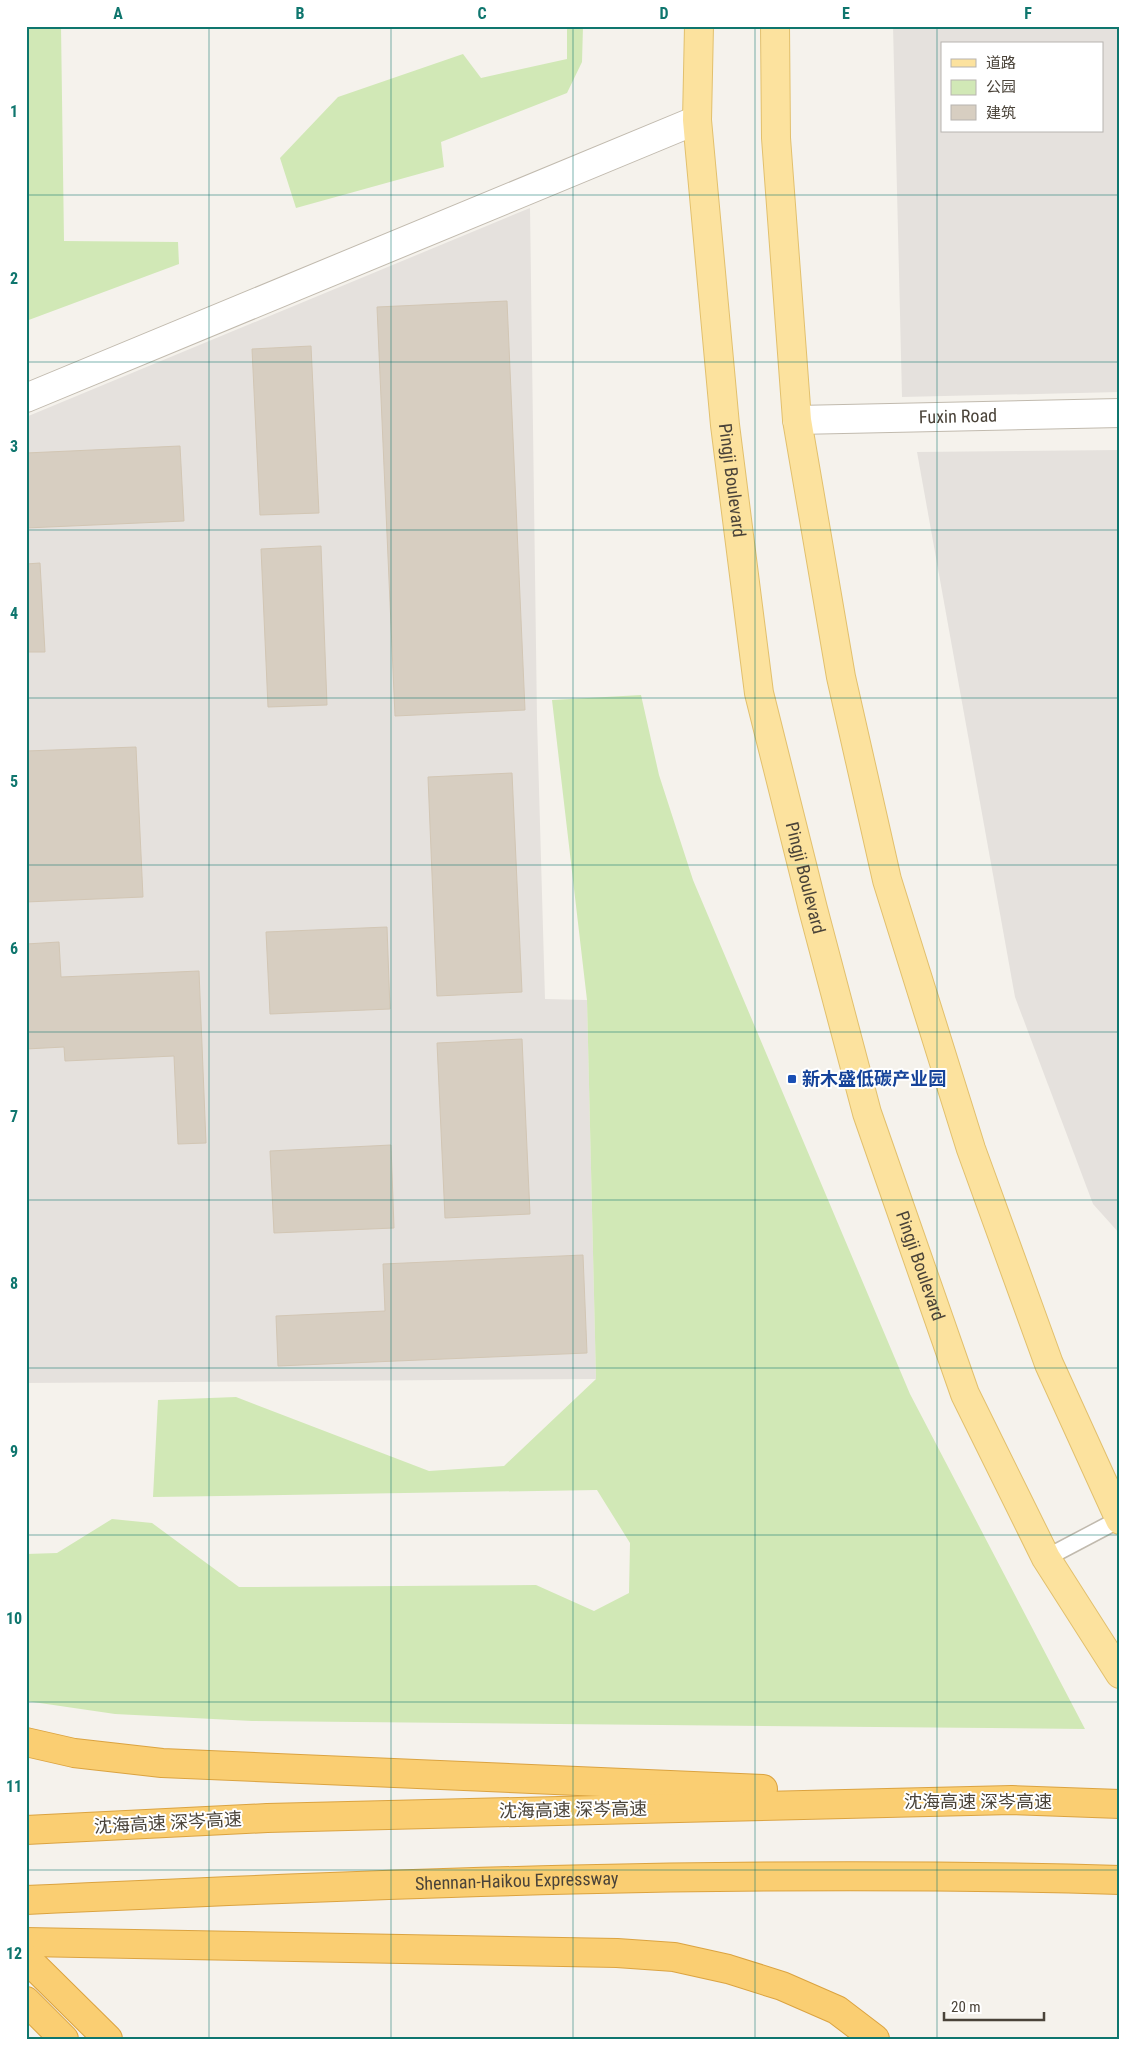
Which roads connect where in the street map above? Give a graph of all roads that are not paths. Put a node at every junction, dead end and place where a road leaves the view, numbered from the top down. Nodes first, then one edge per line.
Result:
1 (699, 26) edge
2 (775, 26) edge
3 (697, 120) junction
4 (26, 398) edge
5 (1120, 413) edge
6 (797, 420) junction
7 (1119, 1520) edge
8 (1046, 1558) junction
9 (1120, 1674) edge
10 (26, 1742) edge
11 (1012, 1800) junction
12 (1120, 1804) edge
13 (26, 1830) edge
14 (1120, 1880) edge
15 (26, 1900) edge
16 (26, 1942) edge
17 (26, 1958) edge
18 (26, 2001) edge
19 (64, 2039) edge
20 (108, 2039) edge
21 (875, 2039) edge

1 - 3 main road, Pingji Boulevard
2 - 6 main road
3 - 4 street
3 - 8 main road, Pingji Boulevard
5 - 6 street, Fuxin Road
6 - 7 main road
7 - 8 lane
8 - 9 main road, Pingji Boulevard
10 - 11 highway
11 - 12 highway, 沈海高速 深岑高速
11 - 13 highway, 沈海高速 深岑高速
14 - 15 highway, Shennan-Haikou Expressway
16 - 21 highway
17 - 20 highway
18 - 19 highway

